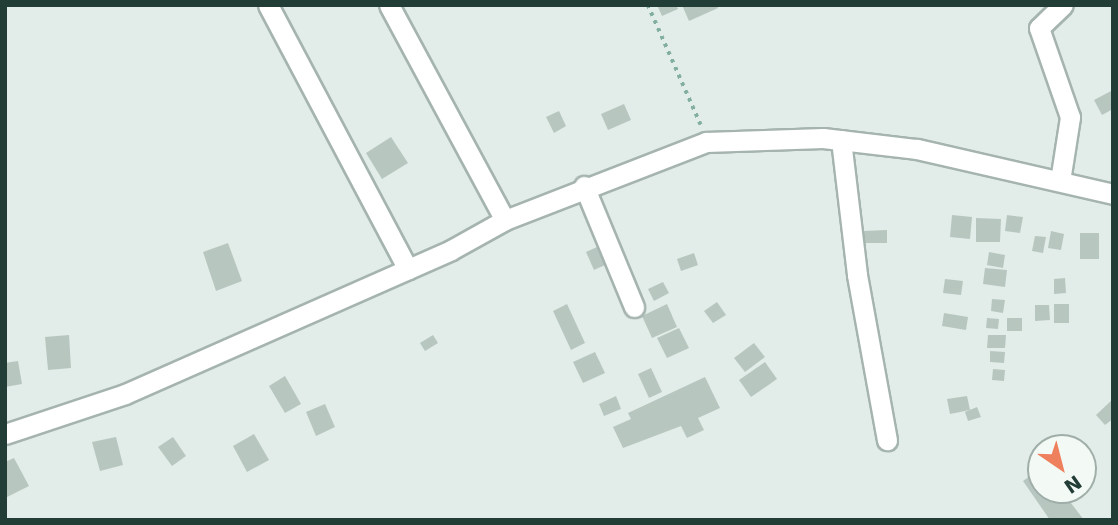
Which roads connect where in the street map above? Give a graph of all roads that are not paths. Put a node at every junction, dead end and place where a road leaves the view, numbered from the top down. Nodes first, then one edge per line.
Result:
1 (268, 5) edge
2 (389, 5) edge
3 (1063, 5) edge
4 (841, 140) junction
5 (1060, 181) junction
6 (584, 186) junction
7 (1113, 194) edge
8 (505, 220) junction
9 (408, 270) junction
10 (634, 307) dead end
11 (5, 434) edge
12 (887, 440) dead end

1 - 9 street
2 - 8 street
3 - 5 street
4 - 5 street
4 - 6 street
4 - 12 street
5 - 7 street
6 - 8 street
6 - 10 street
8 - 9 street
9 - 11 street

